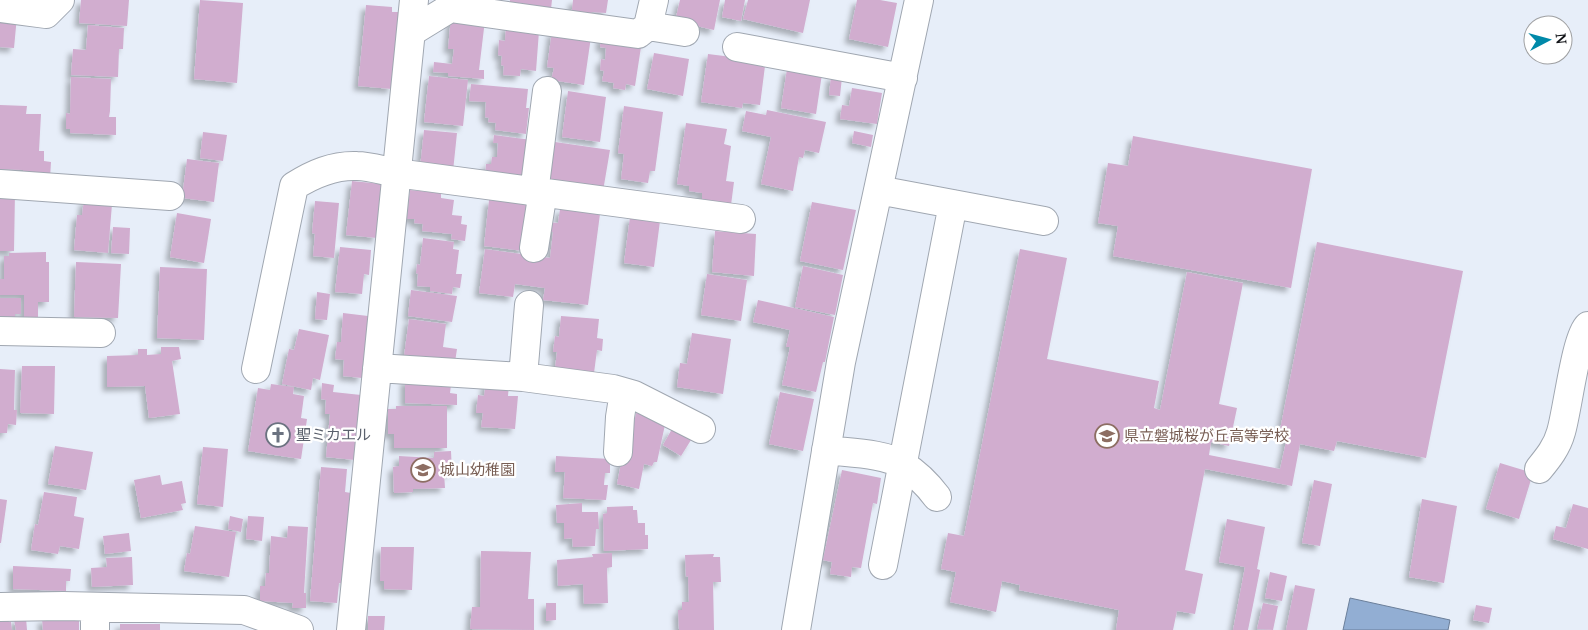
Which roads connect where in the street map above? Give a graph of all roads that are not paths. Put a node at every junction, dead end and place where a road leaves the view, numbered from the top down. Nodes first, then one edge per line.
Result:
1 (60, 0) edge
2 (414, 0) edge
3 (654, 0) edge
4 (919, 0) edge
5 (0, 8) edge
6 (648, 26) junction
7 (411, 32) junction
8 (685, 32) dead end
9 (737, 47) dead end
10 (903, 78) junction
11 (547, 91) dead end
12 (396, 173) junction
13 (0, 184) edge
14 (878, 190) junction
15 (538, 192) junction
16 (170, 196) dead end
17 (953, 204) junction
18 (741, 219) dead end
19 (1044, 221) dead end
20 (534, 248) dead end
21 (529, 305) dead end
22 (1588, 326) edge
23 (0, 331) edge
24 (101, 333) dead end
25 (1578, 353) junction
26 (377, 368) junction
27 (256, 369) dead end
28 (522, 377) junction
29 (1588, 383) edge
30 (624, 392) junction
31 (701, 429) dead end
32 (826, 450) junction
33 (618, 452) dead end
34 (902, 464) junction
35 (1539, 469) dead end
36 (938, 497) dead end
37 (883, 565) dead end
38 (0, 607) edge
39 (95, 619) edge
40 (244, 620) edge
41 (300, 630) edge
42 (351, 630) edge
43 (796, 630) edge

1 - 5 street
2 - 7 street
3 - 6 street
4 - 10 street
6 - 7 street
6 - 8 street
7 - 12 street
9 - 10 street
10 - 14 street
11 - 15 street
12 - 15 street
12 - 26 street
12 - 27 street
13 - 16 street
14 - 17 street
14 - 32 street
15 - 18 street
15 - 20 street
17 - 19 street
17 - 34 street
21 - 28 street
22 - 25 street
23 - 24 street
25 - 29 street
25 - 35 street
26 - 28 street
26 - 42 street
28 - 30 street
30 - 31 street
30 - 33 street
32 - 34 street
32 - 43 street
34 - 36 street
34 - 37 street
38 - 39 street
39 - 40 street
40 - 41 street

